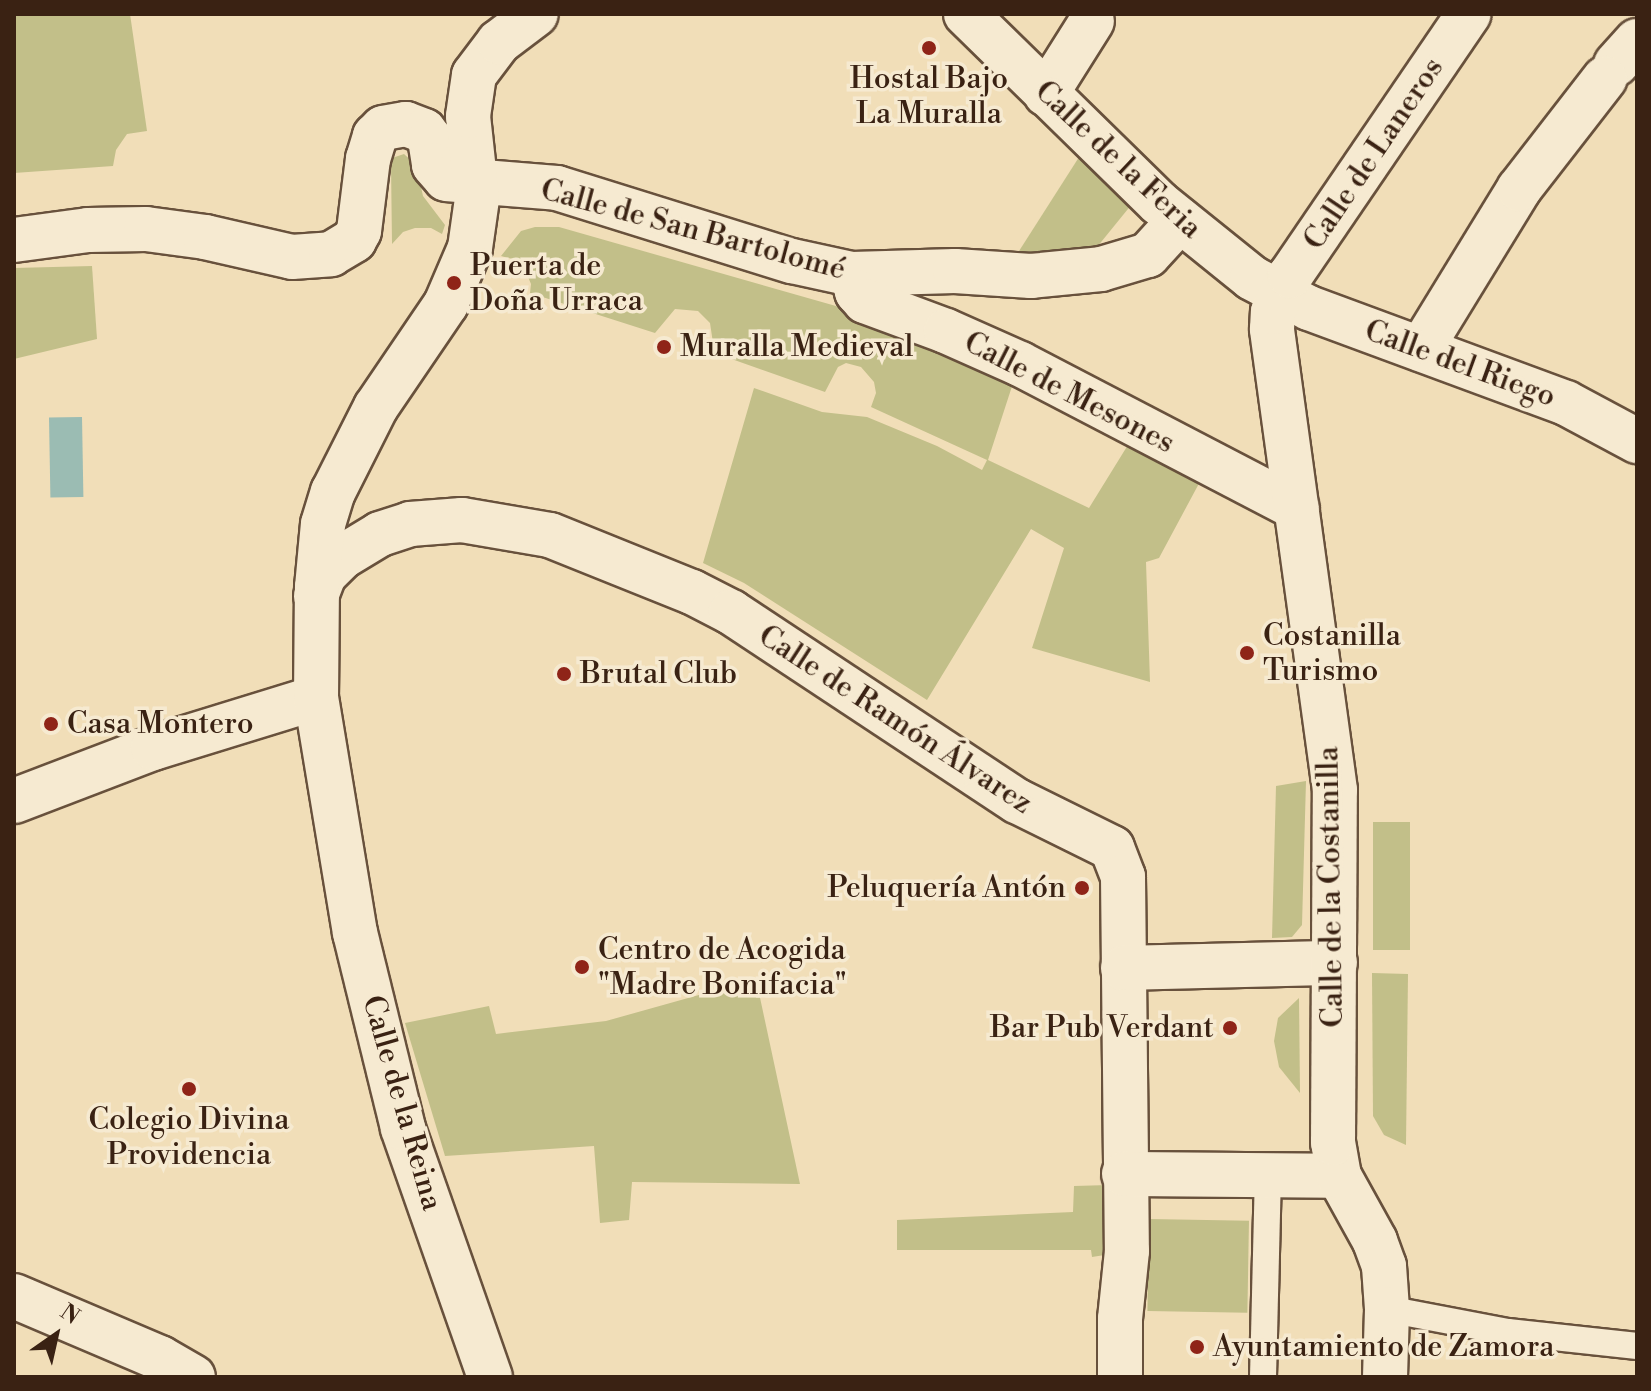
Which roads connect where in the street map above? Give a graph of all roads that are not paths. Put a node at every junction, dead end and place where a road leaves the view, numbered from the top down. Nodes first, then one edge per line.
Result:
1 (536, 14) edge
2 (966, 14) edge
3 (1469, 14) edge
4 (1092, 21) dead end
5 (1619, 61) edge
6 (1046, 94) junction
7 (476, 182) junction
8 (1180, 220) junction
9 (14, 240) edge
10 (852, 274) junction
11 (1280, 294) junction
12 (1421, 349) junction
13 (1637, 441) edge
14 (1297, 508) junction
15 (316, 596) junction
16 (316, 698) junction
17 (14, 801) edge
18 (1335, 963) junction
19 (1123, 968) junction
20 (1124, 1174) junction
21 (1268, 1175) junction
22 (1339, 1176) junction
23 (14, 1296) edge
24 (1387, 1309) junction
25 (1637, 1346) edge
26 (193, 1377) edge
27 (490, 1377) edge
28 (1120, 1377) edge
29 (1263, 1377) edge
30 (1385, 1377) edge

1 - 7 street, Calle de la Reina
2 - 6 street, Calle de la Feria
3 - 11 street, Calle de Laneros
4 - 6 street
5 - 12 street
6 - 8 street, Calle de la Feria
7 - 9 street, Calle de San Bartolomé
7 - 10 street, Calle de San Bartolomé
7 - 15 street, Calle de la Reina
8 - 10 street, Calle de San Bartolomé
8 - 11 street, Calle de la Feria
10 - 14 street, Calle de Mesones
11 - 12 street, Calle del Riego
11 - 14 street, Calle de la Costanilla
12 - 13 street, Calle del Riego
14 - 18 street, Calle de la Costanilla
15 - 16 street, Calle de la Reina
15 - 19 street, Calle de Ramón Álvarez
16 - 17 street
16 - 27 street, Calle de la Reina
18 - 19 street
18 - 22 street, Calle de la Costanilla
19 - 20 street, Calle de Ramón Álvarez
20 - 21 street
20 - 28 street, Calle de Ramón Álvarez
21 - 22 street
21 - 29 lane
22 - 24 street, Calle de la Costanilla
23 - 26 street
24 - 25 lane
24 - 30 street, Calle de la Costanilla

